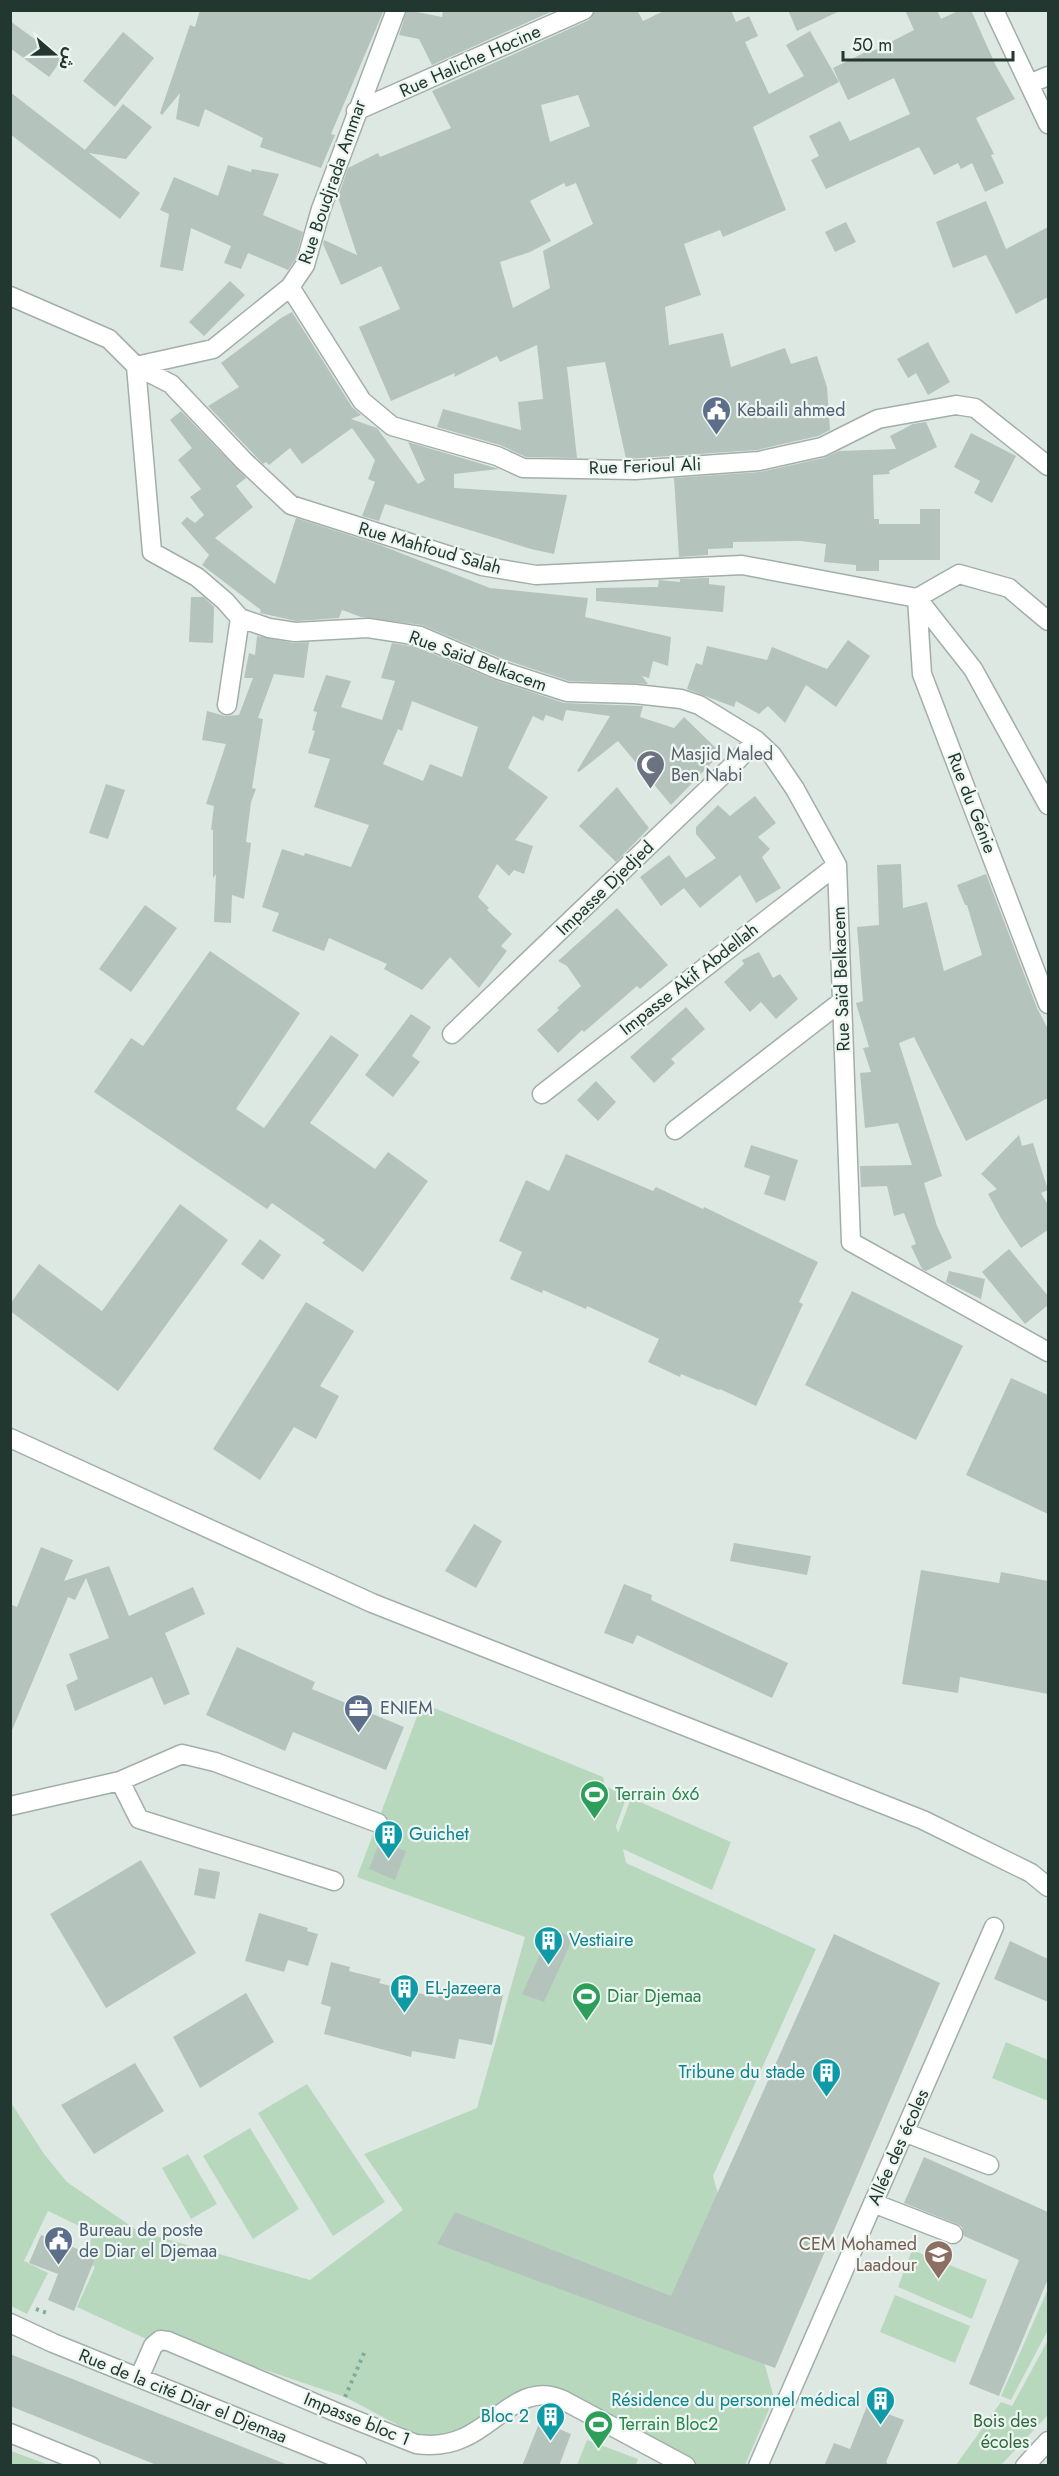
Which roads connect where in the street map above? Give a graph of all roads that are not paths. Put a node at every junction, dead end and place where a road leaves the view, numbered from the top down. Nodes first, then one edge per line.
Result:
1 (396, 10) edge
2 (584, 10) edge
3 (994, 10) edge
4 (1048, 76) edge
5 (1029, 84) junction
6 (356, 111) junction
7 (1048, 124) edge
8 (290, 287) junction
9 (10, 296) edge
10 (136, 366) junction
11 (1048, 466) edge
12 (917, 598) junction
13 (240, 618) junction
14 (1048, 622) edge
15 (227, 705) dead end
16 (756, 740) junction
17 (1048, 806) edge
18 (837, 865) junction
19 (842, 1001) junction
20 (1048, 1004) edge
21 (452, 1034) dead end
22 (542, 1094) dead end
23 (675, 1130) dead end
24 (1048, 1352) edge
25 (10, 1438) edge
26 (120, 1781) junction
27 (10, 1806) edge
28 (378, 1823) dead end
29 (334, 1881) dead end
30 (1048, 1887) edge
31 (994, 1928) dead end
32 (904, 2132) junction
33 (989, 2165) dead end
34 (873, 2203) junction
35 (953, 2234) dead end
36 (10, 2323) edge
37 (139, 2378) junction
38 (10, 2433) edge
39 (1048, 2441) edge
40 (91, 2466) edge
41 (357, 2466) edge
42 (686, 2466) edge
43 (758, 2466) edge
44 (1025, 2466) edge

1 - 6 street, Rue Boudjrada Ammar
2 - 6 street, Rue Haliche Hocine
3 - 5 street
4 - 5 street
5 - 7 street
6 - 8 street, Rue Boudjrada Ammar
8 - 10 street, Rue Boudjrada Ammar
8 - 11 street, Rue Ferioul Ali
9 - 10 street, Rue Mahfoud Salah
10 - 12 street, Rue Mahfoud Salah
10 - 13 street, Rue Saïd Belkacem
12 - 14 street
12 - 17 street
12 - 20 street, Rue du Génie
13 - 15 street
13 - 16 street, Rue Saïd Belkacem
16 - 18 street, Rue Saïd Belkacem
16 - 21 street, Impasse Djedjed
18 - 19 street, Rue Saïd Belkacem
18 - 22 street, Impasse Akif Abdellah
19 - 23 street
19 - 24 street, Rue Saïd Belkacem
25 - 30 street
26 - 27 street
26 - 28 street
26 - 29 street
31 - 32 street, Allée des écoles
32 - 33 street
32 - 34 street, Allée des écoles
34 - 35 street
34 - 43 street, Allée des écoles
36 - 37 street, Rue de la cité Diar el Djemaa
37 - 41 street, Rue de la cité Diar el Djemaa
37 - 42 street, Impasse bloc 1
38 - 40 street
39 - 44 street

